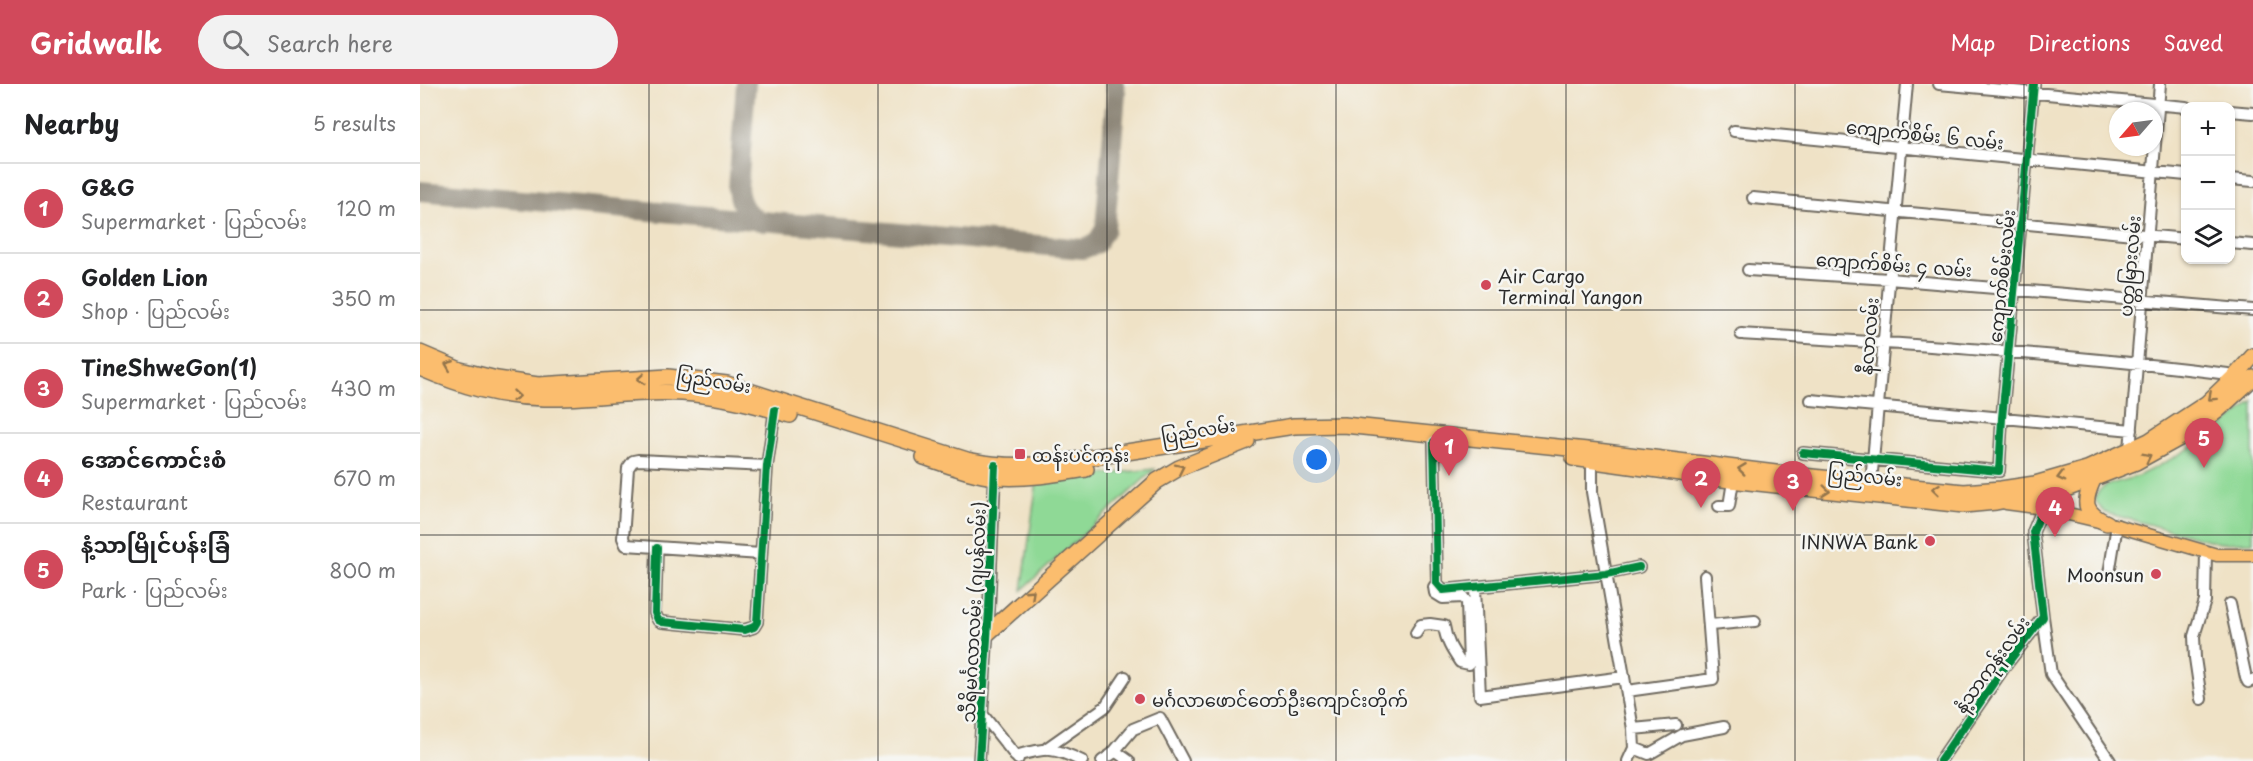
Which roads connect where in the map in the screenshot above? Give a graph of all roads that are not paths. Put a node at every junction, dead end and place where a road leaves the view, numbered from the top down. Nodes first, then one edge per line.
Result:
1 (1906, 84) edge
2 (1939, 84) edge
3 (2160, 84) edge
4 (2034, 88) edge
5 (2136, 102) edge
6 (2158, 102) edge
7 (2163, 105) edge
8 (2181, 107) edge
9 (2235, 111) edge
10 (2253, 113) edge
11 (1734, 131) dead end
12 (1901, 148) junction
13 (2154, 156) edge
14 (2027, 160) junction
15 (2153, 172) junction
16 (2181, 175) edge
17 (2235, 179) edge
18 (2253, 181) edge
19 (1753, 198) dead end
20 (1895, 213) junction
21 (2021, 224) junction
22 (2148, 236) junction
23 (2181, 239) edge
24 (2235, 243) edge
25 (2253, 245) edge
26 (1748, 270) dead end
27 (1889, 279) junction
28 (2014, 290) junction
29 (2143, 302) junction
30 (2253, 310) edge
31 (1741, 334) dead end
32 (1884, 342) junction
33 (2008, 352) junction
34 (420, 353) edge
35 (2253, 356) edge
36 (2138, 362) junction
37 (420, 368) edge
38 (2236, 375) junction
39 (2253, 378) edge
40 (1811, 400) dead end
41 (1878, 406) junction
42 (775, 410) junction
43 (2002, 418) junction
44 (2132, 430) junction
45 (1247, 441) junction
46 (1434, 442) junction
47 (2130, 450) junction
48 (1803, 453) dead end
49 (1873, 460) junction
50 (1592, 461) junction
51 (767, 466) junction
52 (995, 471) junction
53 (2090, 475) junction
54 (1733, 481) junction
55 (1871, 483) junction
56 (1964, 492) junction
57 (2039, 498) junction
58 (1996, 502) junction
59 (1719, 506) dead end
60 (2112, 524) junction
61 (657, 548) junction
62 (2206, 552) junction
63 (761, 554) junction
64 (2253, 555) edge
65 (1639, 567) dead end
66 (1606, 574) junction
67 (2109, 574) dead end
68 (1706, 576) dead end
69 (1437, 583) junction
70 (1475, 588) junction
71 (2230, 604) dead end
72 (2043, 617) junction
73 (1755, 621) dead end
74 (1710, 625) junction
75 (988, 633) junction
76 (1416, 633) dead end
77 (1125, 677) dead end
78 (1624, 677) junction
79 (2253, 680) edge
80 (1627, 691) junction
81 (2201, 699) dead end
82 (982, 715) junction
83 (1676, 725) dead end
84 (1724, 728) dead end
85 (1633, 729) junction
86 (1047, 748) junction
87 (1634, 748) junction
88 (1115, 751) junction
89 (1019, 760) edge
90 (979, 761) edge
91 (1082, 761) edge
92 (1102, 761) edge
93 (1129, 761) edge
94 (1183, 761) edge
95 (1628, 761) edge
96 (1941, 761) edge
97 (2110, 761) edge

1 - 12 street, နီလာလမ်း
2 - 4 street
3 - 6 street, ပတ္တမြားလမ်း
4 - 5 street
4 - 14 street, ကျောက်စိမ်းလမ်း
7 - 8 street
9 - 10 street
11 - 12 street, ကျောက်စိမ်း ၆ လမ်း
12 - 14 street, ကျောက်စိမ်း ၆ လမ်း
12 - 20 street, နီလာလမ်း
13 - 15 street, ပတ္တမြားလမ်း
14 - 15 street, ကျောက်စိမ်း ၆ လမ်း
14 - 21 street, ကျောက်စိမ်းလမ်း
15 - 16 street, ကျောက်စိမ်း ၆ လမ်း
15 - 22 street, ပတ္တမြားလမ်း
17 - 18 street
19 - 20 street, ကျောက်စိမ်းလမ်း
20 - 21 street, ကျောက်စိမ်းလမ်း
20 - 27 street, နီလာလမ်း
21 - 22 street, ကျောက်စိမ်းလမ်း
21 - 28 street, ကျောက်စိမ်းလမ်း
22 - 23 street, ကျောက်စိမ်းလမ်း
22 - 29 street, ပတ္တမြားလမ်း
24 - 25 street
26 - 27 street, ကျောက်စိမ်း ၄ လမ်း
27 - 28 street, ကျောက်စိမ်း ၄ လမ်း
27 - 32 street, နီလာလမ်း
28 - 29 street, ကျောက်စိမ်း ၄ လမ်း
28 - 33 street, ကျောက်စိမ်းလမ်း
29 - 30 street, ကျောက်စိမ်း ၄ လမ်း
29 - 36 street, ပတ္တမြားလမ်း
31 - 32 street
32 - 33 street
32 - 41 street, နီလာလမ်း
33 - 36 street
33 - 43 street, ကျောက်စိမ်းလမ်း
52 -> 34 highway, ပြည်လမ်း
35 - 38 highway, ပြည်လမ်း
36 - 38 street
36 - 44 street, ပတ္တမြားလမ်း
37 -> 42 highway, ပြည်လမ်း
38 -> 47 highway, ပြည်လမ်း
53 -> 39 highway, ပြည်လမ်း
40 - 41 street
41 - 43 street
41 - 49 street, နီလာလမ်း
42 - 51 street
42 - 52 highway, ပြည်လမ်း
43 - 44 street
43 - 49 street, ကျောက်စိမ်းလမ်း
44 - 47 street, ပတ္တမြားလမ်း
45 - 46 highway, ပြည်လမ်း
45 - 52 highway, ပြည်လမ်း
75 -> 45 highway
46 - 50 highway, ပြည်လမ်း
46 - 69 street
47 - 53 highway, ပြည်လမ်း
48 - 49 street
49 - 55 street, နီလာလမ်း
50 - 54 highway, ပြည်လမ်း
50 - 66 street
51 - 61 street
51 - 63 street
55 -> 52 highway, ပြည်လမ်း
52 - 75 street, သီရိမင်္ဂလာလမ်း (ဂျပန်လမ်း)
53 - 57 highway, ပြည်လမ်း
53 - 60 highway
54 -> 58 highway, ပြည်လမ်း
54 - 59 street
56 -> 55 highway, ပြည်လမ်း
56 - 57 highway, ပြည်လမ်း
56 - 58 main road, ပြည်လမ်း
57 - 58 highway, ပြည်လမ်း
57 - 60 main road
57 - 72 street, နံ့သာကုန်းလမ်း
60 - 62 main road
60 - 67 street
61 - 63 street
61 - 63 street
62 - 64 main road
62 - 81 street
65 - 66 street
66 - 70 street
66 - 78 street
68 - 74 street
69 - 70 street
69 - 76 street
70 - 78 street
71 - 79 street
72 - 96 street, နံ့သာကုန်းလမ်း
72 - 97 street
73 - 74 street
74 - 80 street
75 - 82 street, သီရိမင်္ဂလာလမ်း (ဂျပန်လမ်း)
77 - 86 street
78 - 80 street
80 - 85 street
82 - 89 street
82 - 90 street, သီရိမင်္ဂလာလမ်း (ဂျပန်လမ်း)
83 - 85 street
84 - 87 street
85 - 87 street
86 - 89 street
86 - 91 street
87 - 95 street
88 - 92 street
88 - 93 street
88 - 94 street

